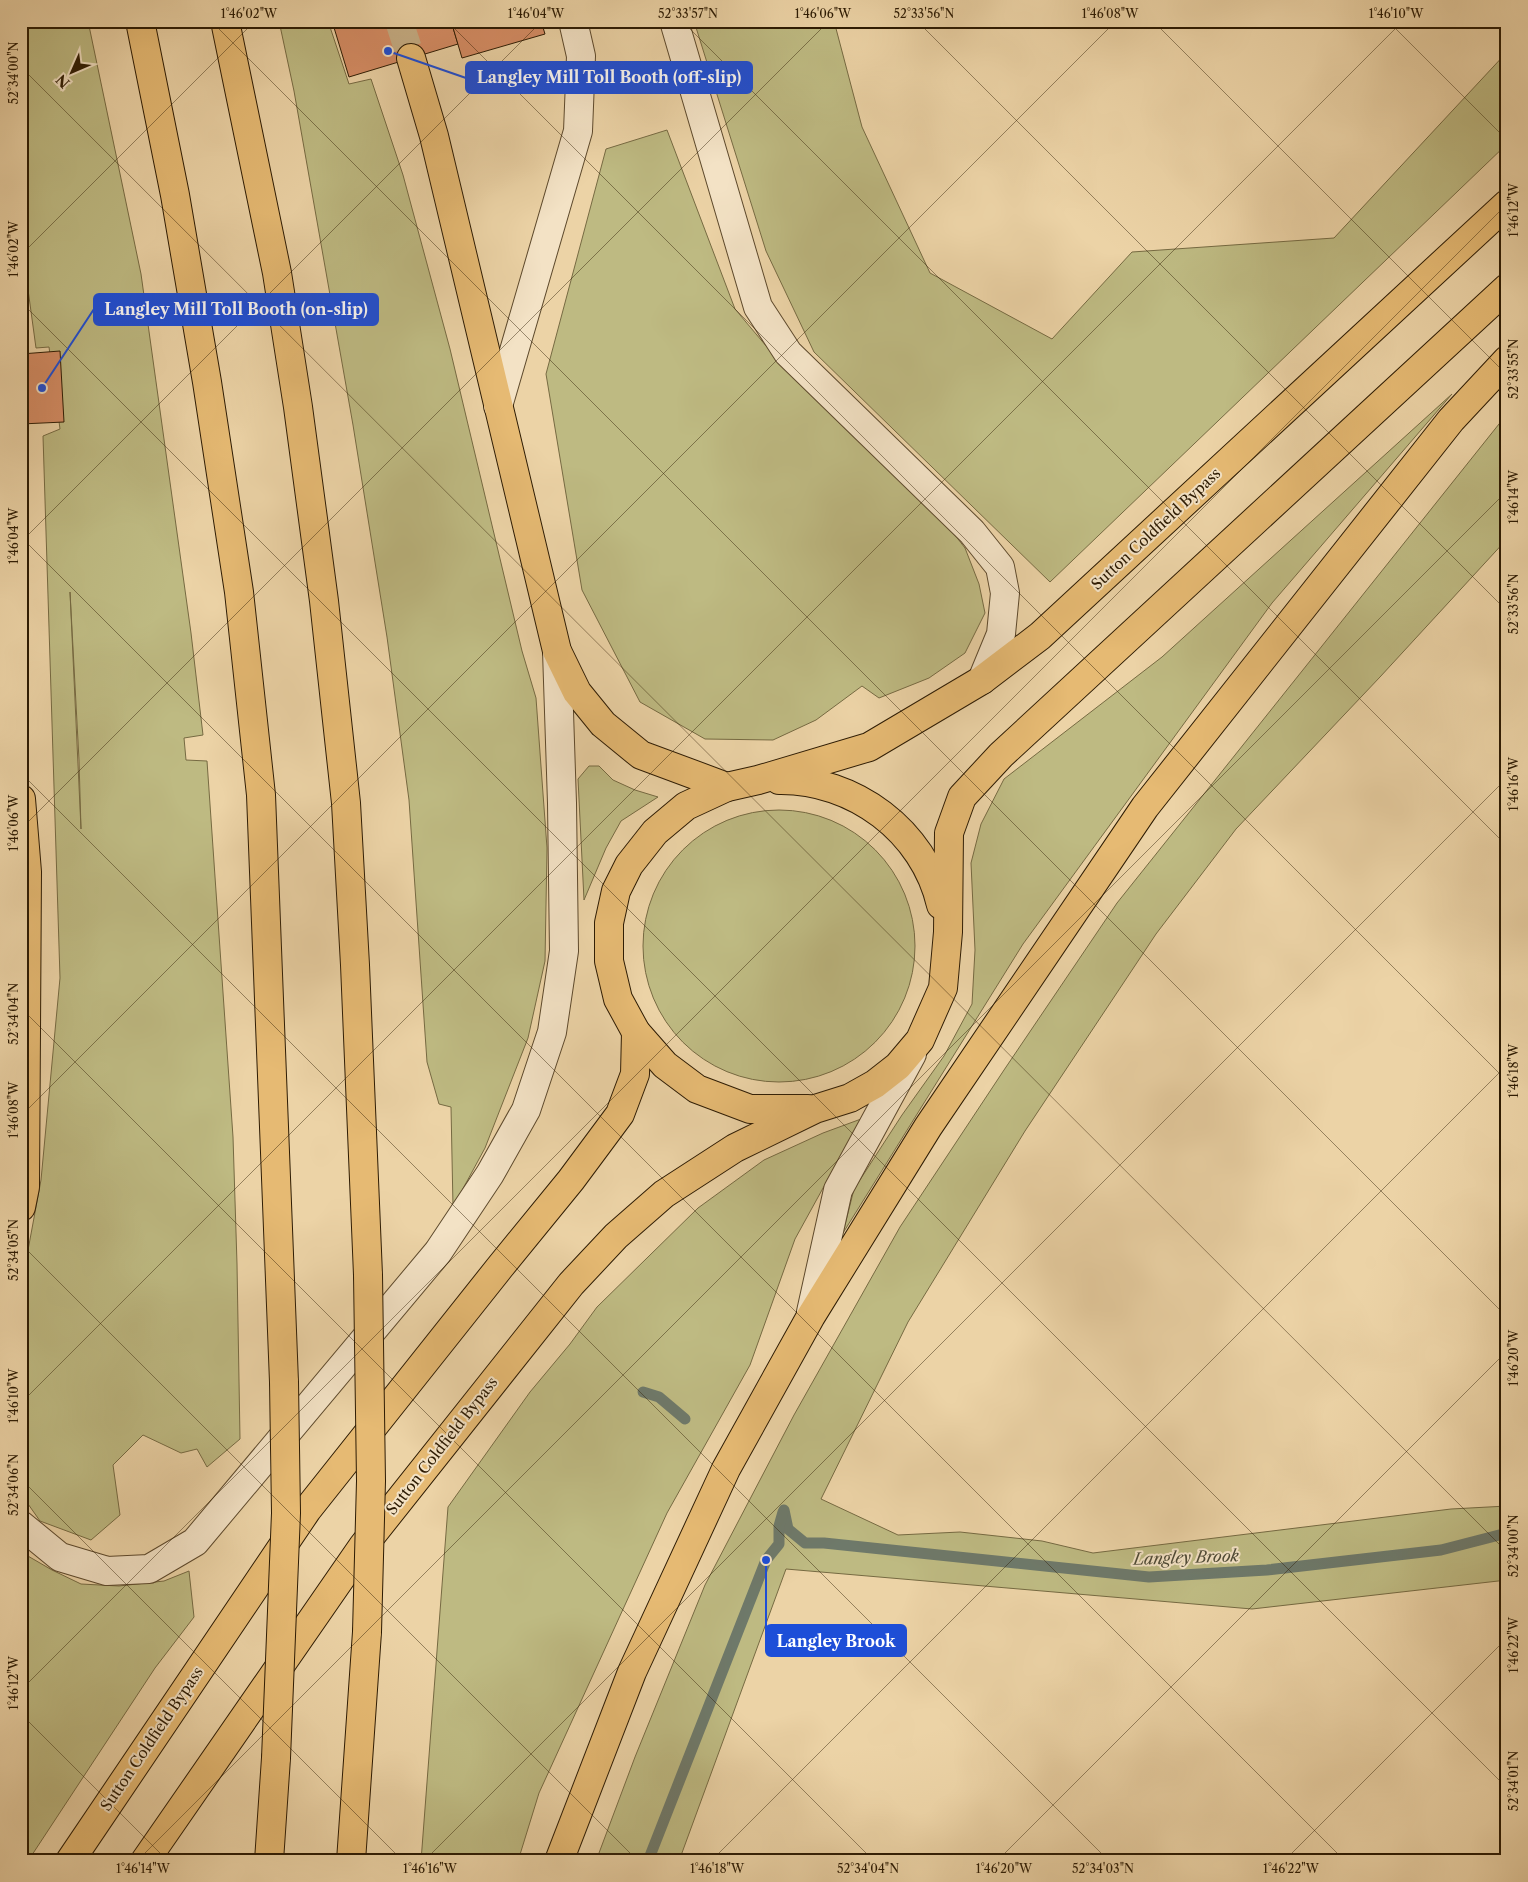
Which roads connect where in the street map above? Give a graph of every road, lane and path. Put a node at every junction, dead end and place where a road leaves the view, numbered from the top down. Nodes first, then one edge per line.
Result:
1 (140, 21) edge
2 (225, 21) edge
3 (573, 21) edge
4 (674, 21) edge
5 (411, 58) tunnel mouth
6 (1507, 204) edge
7 (1507, 288) edge
8 (1507, 360) edge
9 (498, 406) junction
10 (557, 651) junction
11 (982, 680) junction
12 (758, 780) junction
13 (727, 787) junction
14 (21, 799) edge
15 (24, 865) edge
16 (948, 932) junction
17 (636, 1032) junction
18 (920, 1040) junction
19 (815, 1109) junction
20 (21, 1207) edge
21 (811, 1316) junction
22 (21, 1525) edge
23 (70, 1861) edge
24 (144, 1861) edge
25 (269, 1861) edge
26 (351, 1861) edge
27 (559, 1861) edge

1 - 25 highway, bridge
2 - 26 highway, bridge
3 - 9 lane
4 - 11 lane
5 - 9 highway
6 - 11 highway, Sutton Coldfield Bypass
7 - 16 highway, Sutton Coldfield Bypass
8 - 21 highway
9 - 10 highway
10 - 13 highway
10 - 22 lane
11 - 12 highway, Sutton Coldfield Bypass
12 - 13 highway, Sutton Coldfield Bypass
12 - 16 highway, Sutton Coldfield Bypass
13 - 17 highway, Sutton Coldfield Bypass
14 - 15 highway
15 - 20 highway
16 - 18 highway, Sutton Coldfield Bypass
17 - 19 highway, Sutton Coldfield Bypass
17 - 23 highway, Sutton Coldfield Bypass
18 - 19 highway, Sutton Coldfield Bypass
18 - 21 lane
19 - 24 highway, Sutton Coldfield Bypass
21 - 27 highway

